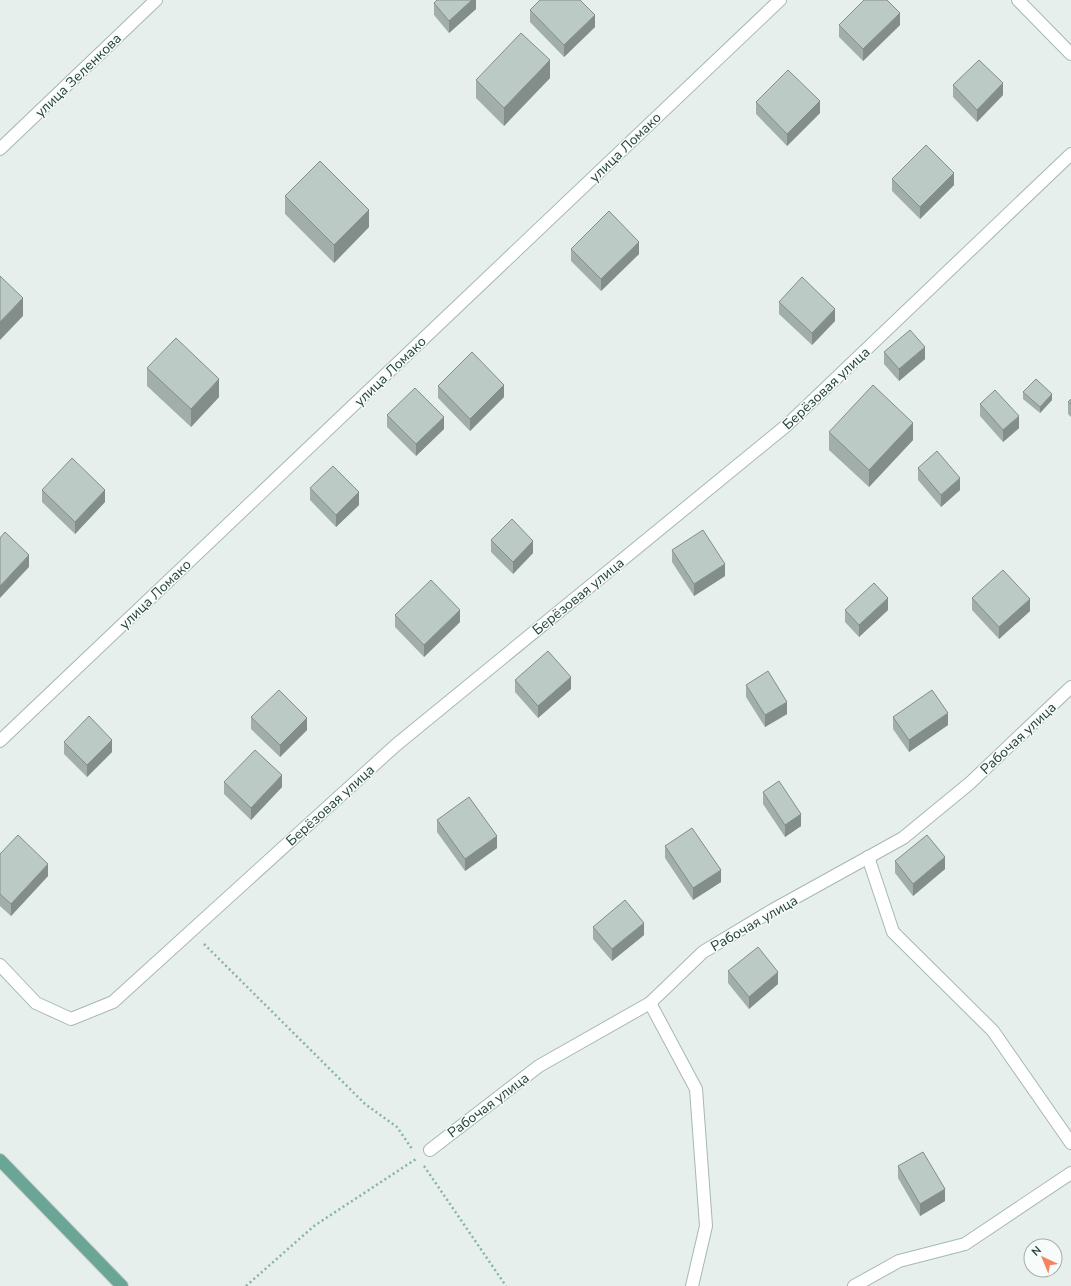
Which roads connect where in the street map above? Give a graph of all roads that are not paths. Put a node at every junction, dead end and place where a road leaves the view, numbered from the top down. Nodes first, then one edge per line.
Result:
1 (156, 0) edge
2 (780, 0) edge
3 (1018, 0) edge
4 (1071, 54) edge
5 (0, 149) edge
6 (1071, 154) edge
7 (1071, 687) edge
8 (0, 741) edge
9 (868, 857) junction
10 (0, 965) edge
11 (650, 1003) junction
12 (1071, 1143) edge
13 (430, 1150) road end
14 (0, 1160) edge
15 (1071, 1173) edge
16 (122, 1286) edge
17 (692, 1286) edge
18 (854, 1286) edge

1 - 5 street, улица Зеленкова
2 - 8 street, улица Ломако
3 - 4 street
6 - 10 street, Берёзовая улица
7 - 9 street, Рабочая улица
9 - 11 street, Рабочая улица
9 - 12 street
11 - 13 street, Рабочая улица
11 - 17 street
14 - 16 main road
15 - 18 street

